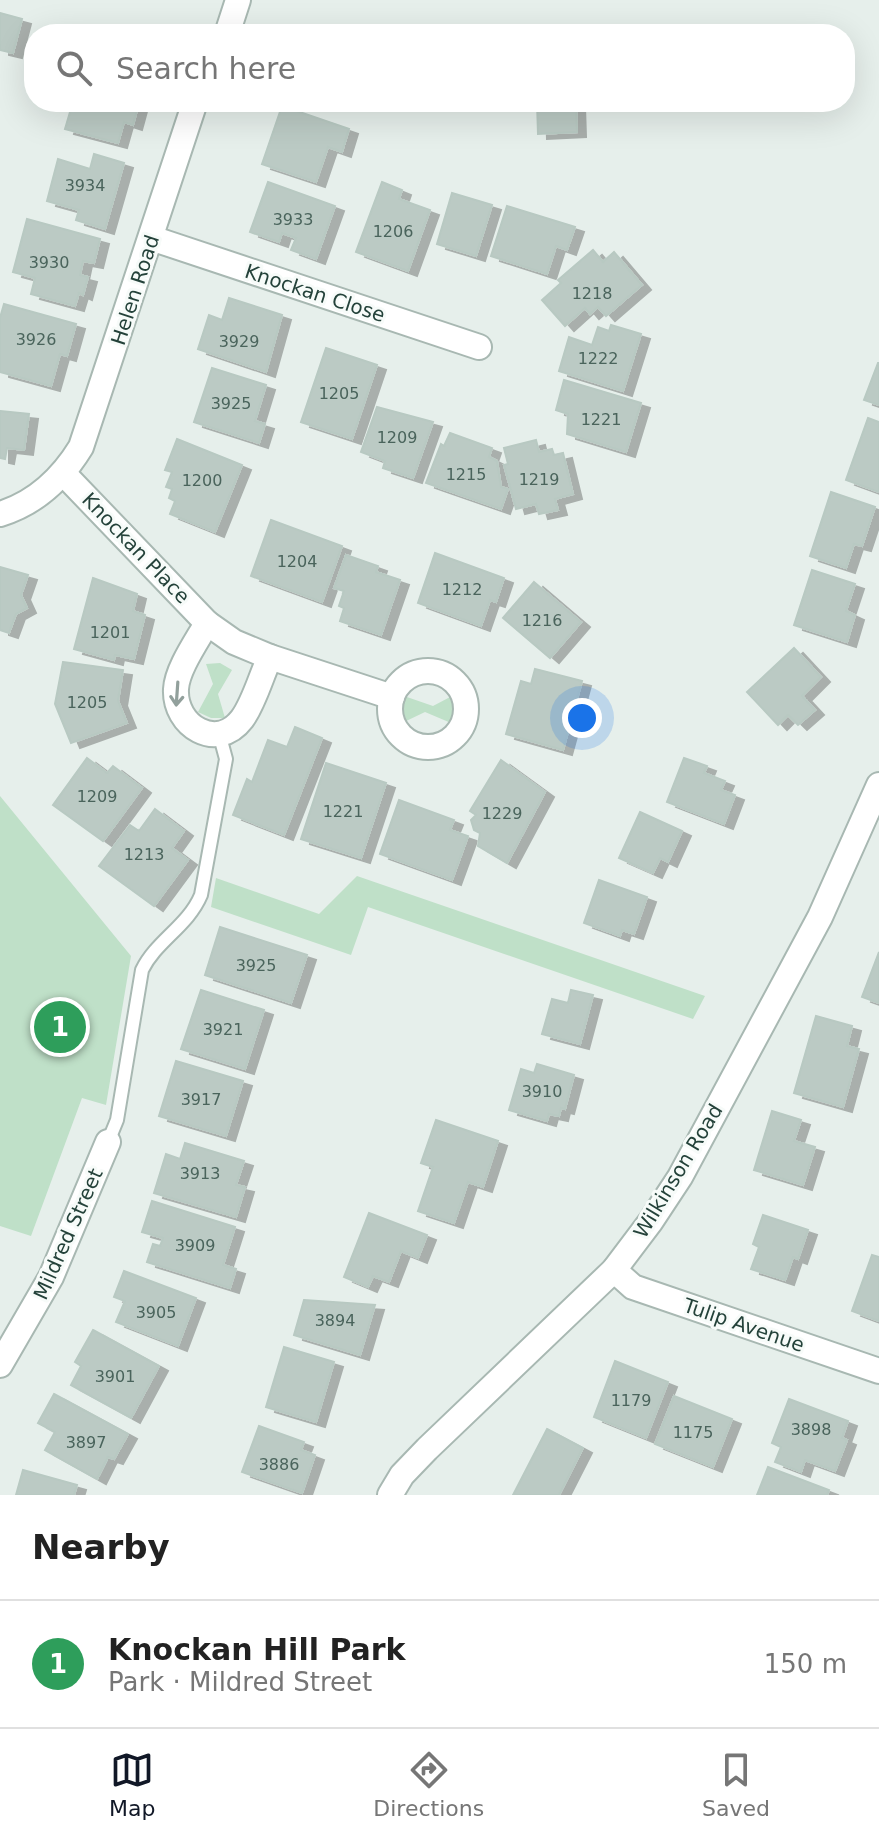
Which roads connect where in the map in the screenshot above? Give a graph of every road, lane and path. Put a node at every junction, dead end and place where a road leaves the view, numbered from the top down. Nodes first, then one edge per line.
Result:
1 (238, 0) edge
2 (230, 24) edge
3 (192, 112) edge
4 (151, 238) junction
5 (479, 347) dead end
6 (64, 474) junction
7 (0, 514) edge
8 (207, 623) junction
9 (270, 657) junction
10 (392, 697) dead end
11 (219, 733) junction
12 (879, 785) edge
13 (108, 1142) joint
14 (614, 1270) junction
15 (0, 1365) edge
16 (879, 1371) edge
17 (390, 1495) edge

1 - 2 street
3 - 4 street, Helen Road
4 - 5 street, Knockan Close
4 - 6 street, Helen Road
6 - 7 street
6 - 8 street, Knockan Place
8 - 9 street, Knockan Place
8 -> 11 street
9 - 10 street, Knockan Place
9 - 11 street
11 - 13 lane
12 - 14 street, Wilkinson Road
13 - 15 street, Mildred Street
14 - 16 street, Tulip Avenue
14 - 17 street, Wilkinson Road

